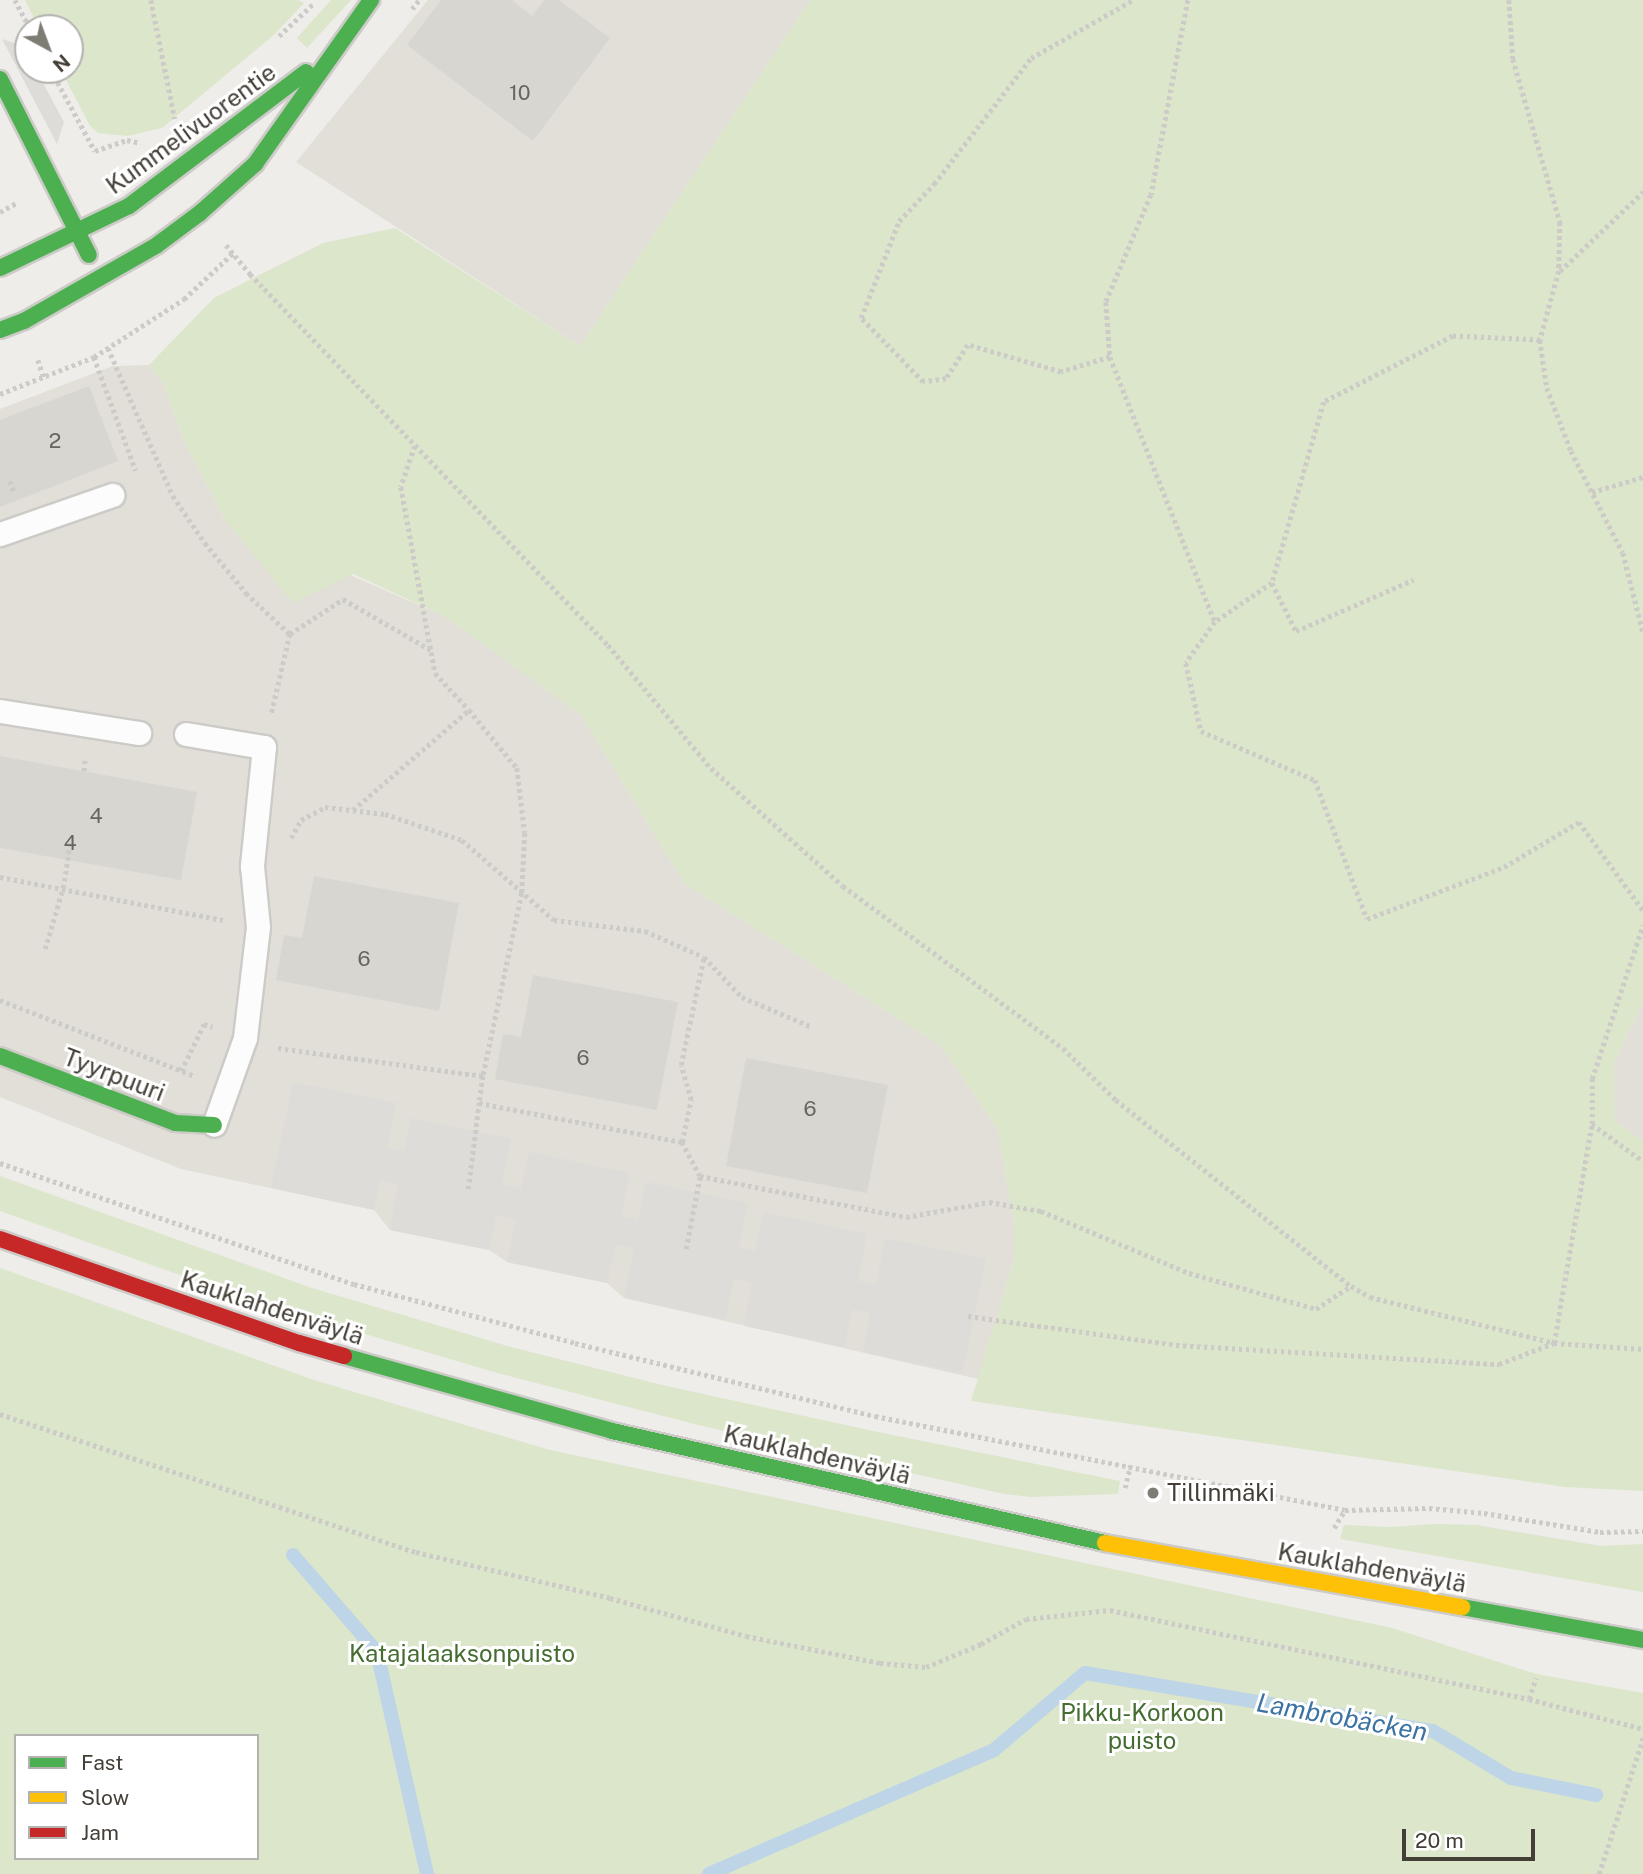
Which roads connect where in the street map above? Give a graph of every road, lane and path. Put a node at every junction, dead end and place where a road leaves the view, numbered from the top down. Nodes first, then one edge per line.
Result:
1 (151, 0) edge
2 (371, 0) edge
3 (1133, 0) edge
4 (1188, 0) edge
5 (1510, 0) edge
6 (330, 54) junction
7 (0, 79) edge
8 (59, 84) edge
9 (176, 124) dead end
10 (149, 145) dead end
11 (1643, 192) edge
12 (80, 232) junction
13 (218, 235) dead end
14 (233, 253) junction
15 (0, 268) edge
16 (1559, 271) junction
17 (100, 280) junction
18 (0, 330) edge
19 (1540, 340) junction
20 (108, 348) junction
21 (94, 357) junction
22 (1110, 357) junction
23 (0, 394) edge
24 (415, 446) junction
25 (1643, 477) edge
26 (1592, 492) junction
27 (113, 495) joint
28 (0, 534) edge
29 (1413, 580) dead end
30 (1272, 583) junction
31 (1215, 622) junction
32 (1643, 632) edge
33 (290, 634) junction
34 (431, 650) junction
35 (0, 710) edge
36 (469, 710) junction
37 (139, 733) dead end
38 (186, 734) dead end
39 (264, 747) junction
40 (353, 811) junction
41 (71, 844) dead end
42 (251, 866) junction
43 (0, 877) edge
44 (63, 888) junction
45 (522, 893) junction
46 (1643, 910) edge
47 (1643, 925) edge
48 (258, 927) junction
49 (45, 949) dead end
50 (704, 957) junction
51 (0, 1000) edge
52 (812, 1027) dead end
53 (244, 1038) junction
54 (0, 1056) edge
55 (180, 1071) junction
56 (483, 1076) junction
57 (226, 1089) junction
58 (479, 1103) junction
59 (1592, 1124) junction
60 (214, 1125) joint
61 (682, 1142) junction
62 (1643, 1161) edge
63 (0, 1163) edge
64 (700, 1177) junction
65 (468, 1189) dead end
66 (0, 1239) edge
67 (686, 1249) dead end
68 (1351, 1286) junction
69 (968, 1316) dead end
70 (1554, 1343) junction
71 (1643, 1349) edge
72 (0, 1413) edge
73 (1130, 1466) junction
74 (1125, 1488) dead end
75 (1345, 1510) junction
76 (1334, 1528) dead end
77 (1643, 1531) edge
78 (1643, 1640) edge
79 (1536, 1678) dead end
80 (1529, 1699) junction
81 (1643, 1729) edge
82 (1643, 1738) edge
83 (1599, 1874) edge

1 - 9 path
2 - 6 main road, Kummelivuorentie
3 - 22 path
4 - 22 path
5 - 16 path
6 - 12 main road, Kummelivuorentie
6 - 17 main road, Kummelivuorentie
7 - 12 main road
8 - 10 path
11 - 16 path
12 - 15 main road, Kummelivuorentie
12 - 17 main road
13 - 14 path
14 - 20 path
14 - 24 path
16 - 19 path
17 - 18 main road, Kummelivuorentie
19 - 26 path
19 - 30 path
20 - 21 path
20 - 33 path
21 - 23 path
21 - 27 path
22 - 31 path
24 - 34 path
24 - 68 path
25 - 26 path
26 - 32 path
27 - 28 lane
29 - 30 path
30 - 31 path
31 - 46 path
33 - 34 path
33 - 39 path
34 - 36 path
35 - 37 lane
36 - 40 path
36 - 45 path
38 - 39 lane
39 - 42 lane
40 - 42 path
40 - 45 path
41 - 44 path
42 - 48 lane
43 - 44 path
44 - 48 path
44 - 49 path
45 - 50 path
45 - 56 path
47 - 59 path
48 - 53 lane
50 - 52 path
50 - 61 path
51 - 55 path
53 - 55 path
53 - 56 path
53 - 57 lane
54 - 60 main road, Tyyrpuuri
55 - 57 path
56 - 58 path
57 - 60 lane
58 - 61 path
58 - 65 path
59 - 62 path
59 - 70 path
61 - 64 path
63 - 73 path
64 - 67 path
64 - 68 path
66 - 78 main road, Kauklahdenväylä
68 - 70 path
69 - 70 path
70 - 71 path
72 - 80 path
73 - 74 path
73 - 75 path
75 - 76 path
75 - 77 path
79 - 80 path
80 - 81 path
82 - 83 path

